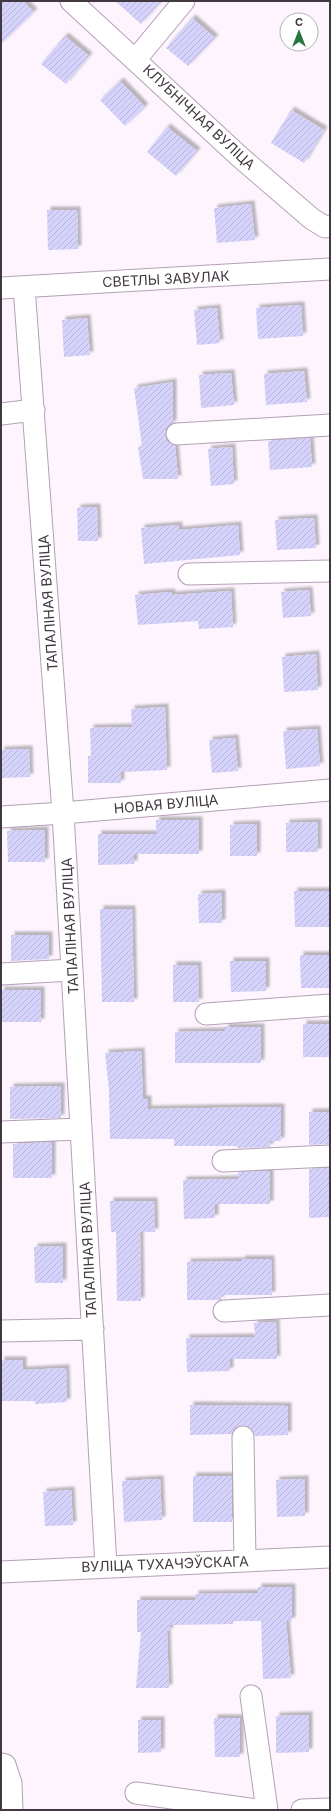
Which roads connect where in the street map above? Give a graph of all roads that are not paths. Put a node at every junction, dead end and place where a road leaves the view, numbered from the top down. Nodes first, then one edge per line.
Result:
1 (71, 1) edge
2 (184, 1) edge
3 (136, 59) junction
4 (330, 226) edge
5 (330, 269) edge
6 (24, 287) junction
7 (1, 288) edge
8 (34, 410) junction
9 (1, 414) edge
10 (330, 425) edge
11 (177, 434) dead end
12 (330, 571) edge
13 (189, 574) dead end
14 (330, 790) edge
15 (63, 813) junction
16 (1, 816) edge
17 (72, 970) junction
18 (1, 974) edge
19 (330, 1005) edge
20 (206, 1014) dead end
21 (81, 1128) junction
22 (1, 1132) edge
23 (330, 1156) edge
24 (223, 1161) dead end
25 (330, 1305) edge
26 (224, 1311) dead end
27 (93, 1329) junction
28 (1, 1331) edge
29 (243, 1437) dead end
30 (330, 1557) edge
31 (245, 1561) junction
32 (106, 1566) junction
33 (1, 1572) edge
34 (251, 1696) dead end
35 (1, 1764) edge
36 (136, 1793) dead end
37 (330, 1809) edge
38 (12, 1810) edge
39 (256, 1810) edge
40 (267, 1810) edge
41 (302, 1810) edge

1 - 3 street, КЛУБНІЧНАЯ ВУЛІЦА
2 - 3 street
3 - 4 street, КЛУБНІЧНАЯ ВУЛІЦА
5 - 6 street, СВЕТЛЫ ЗАВУЛАК
6 - 7 street, СВЕТЛЫ ЗАВУЛАК
6 - 8 street, ТАПАЛІНАЯ ВУЛІЦА
8 - 9 street
8 - 15 street, ТАПАЛІНАЯ ВУЛІЦА
10 - 11 street
12 - 13 street
14 - 15 street, НОВАЯ ВУЛІЦА
15 - 16 street, НОВАЯ ВУЛІЦА
15 - 17 street, ТАПАЛІНАЯ ВУЛІЦА
17 - 18 street
17 - 21 street, ТАПАЛІНАЯ ВУЛІЦА
19 - 20 street
21 - 22 street
21 - 27 street, ТАПАЛІНАЯ ВУЛІЦА
23 - 24 street
25 - 26 street
27 - 28 street
27 - 32 street, ТАПАЛІНАЯ ВУЛІЦА
29 - 31 street
30 - 31 street, ВУЛІЦА ТУХАЧЭЎСКАГА
31 - 32 street, ВУЛІЦА ТУХАЧЭЎСКАГА
32 - 33 street, ВУЛІЦА ТУХАЧЭЎСКАГА
34 - 40 street
35 - 38 street
36 - 39 street
37 - 41 street

